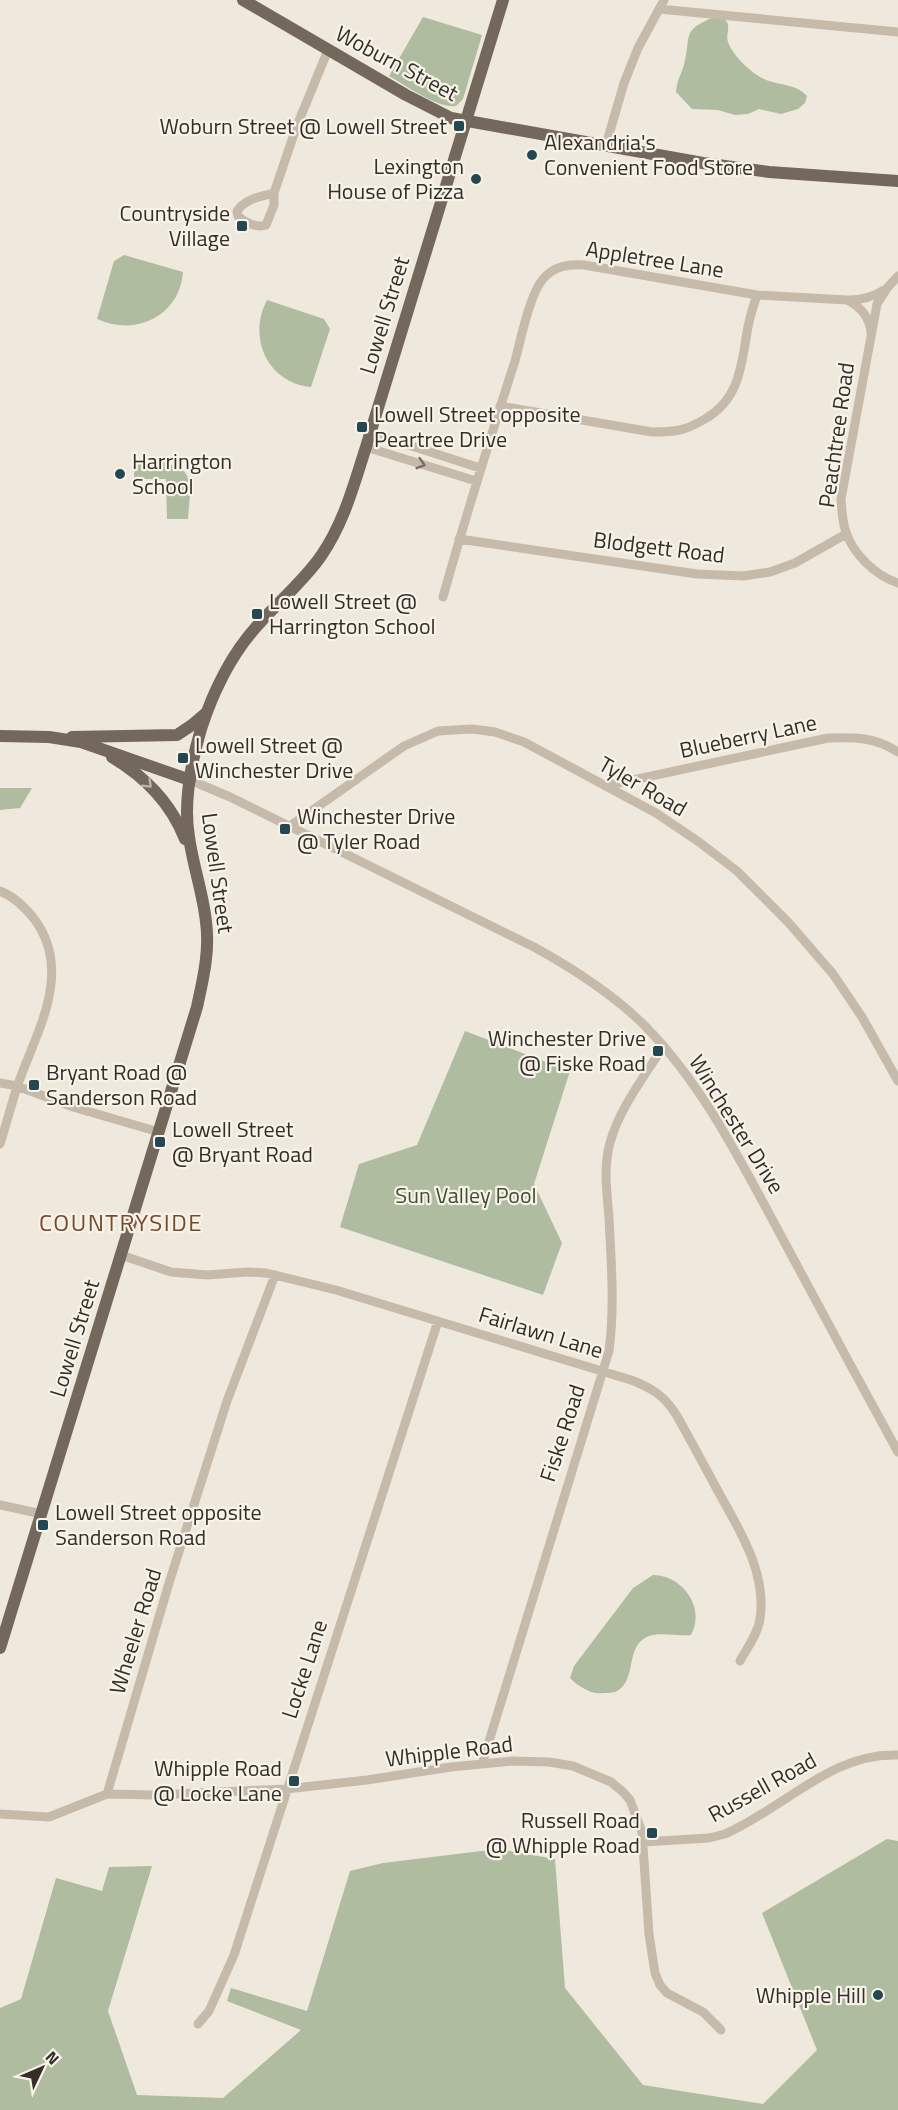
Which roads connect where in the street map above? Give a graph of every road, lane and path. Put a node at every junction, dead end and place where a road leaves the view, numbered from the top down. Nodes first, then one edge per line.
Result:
1 (243, 0) edge
2 (503, 0) edge
3 (662, 4) edge
4 (898, 32) edge
5 (328, 50) junction
6 (466, 121) junction
7 (606, 145) junction
8 (898, 181) edge
9 (274, 193) dead end
10 (898, 276) edge
11 (887, 288) junction
12 (757, 295) junction
13 (847, 300) junction
14 (871, 333) junction
15 (500, 406) junction
16 (371, 433) junction
17 (366, 447) junction
18 (480, 468) junction
19 (476, 481) junction
20 (846, 534) junction
21 (459, 539) junction
22 (898, 583) edge
23 (443, 597) dead end
24 (207, 711) junction
25 (0, 736) edge
26 (59, 738) junction
27 (81, 742) junction
28 (898, 752) edge
29 (190, 780) junction
30 (605, 786) junction
31 (290, 826) junction
32 (198, 880) junction
33 (0, 891) edge
34 (663, 1047) junction
35 (898, 1081) edge
36 (0, 1083) edge
37 (17, 1086) junction
38 (159, 1132) junction
39 (0, 1144) edge
40 (121, 1255) junction
41 (275, 1275) junction
42 (438, 1321) junction
43 (602, 1371) junction
44 (898, 1452) edge
45 (0, 1505) edge
46 (42, 1514) junction
47 (0, 1648) edge
48 (740, 1661) dead end
49 (898, 1755) edge
50 (482, 1764) junction
51 (286, 1789) junction
52 (107, 1794) junction
53 (0, 1814) edge
54 (643, 1842) junction
55 (198, 2024) dead end
56 (721, 2030) dead end

1 - 5 main road, Woburn Street
2 - 6 main road, Lowell Street
3 - 4 street
3 - 7 street
5 - 6 main road, Woburn Street
5 - 9 street
6 - 7 main road, Woburn Street
6 - 16 main road, Lowell Street
7 - 8 main road, Woburn Street
10 - 11 street, Peachtree Road
11 - 13 street, Appletree Lane
11 - 14 street, Peachtree Road
12 - 13 street, Appletree Lane
12 - 15 street
12 - 15 street, Appletree Lane
13 - 14 street
14 - 20 street, Peachtree Road
15 - 18 street, Appletree Lane
16 - 17 main road, Lowell Street
16 - 18 street
17 -> 19 street
17 - 24 main road, Lowell Street
18 - 19 street, Appletree Lane
19 - 21 street, Appletree Lane
20 - 21 street, Blodgett Road
20 - 22 street, Peachtree Road
21 - 23 street, Appletree Lane
24 - 26 main road
24 - 29 main road, Lowell Street
25 - 26 main road
26 - 27 main road
27 - 29 main road
27 -> 32 main road
28 - 30 street, Blueberry Lane
29 - 31 street, Winchester Drive
29 - 32 main road, Lowell Street
30 - 31 street, Tyler Road
30 - 35 street, Tyler Road
31 - 34 street, Winchester Drive
32 - 38 main road, Lowell Street
33 - 37 street
34 - 43 street, Fiske Road
34 - 44 street, Winchester Drive
36 - 37 street
37 - 38 street
37 - 39 street
38 - 40 main road, Lowell Street
40 - 41 street, Fairlawn Lane
40 - 46 main road, Lowell Street
41 - 42 street, Fairlawn Lane
41 - 52 street, Wheeler Road
42 - 43 street, Fairlawn Lane
42 - 51 street, Locke Lane
43 - 48 street, Fairlawn Lane
43 - 50 street, Fiske Road
45 - 46 street
46 - 47 main road, Lowell Street
49 - 54 street, Russell Road
50 - 51 street, Whipple Road
50 - 54 street, Whipple Road
51 - 52 street, Whipple Road
51 - 55 street, Locke Lane
52 - 53 street, Whipple Road
54 - 56 street, Whipple Road

